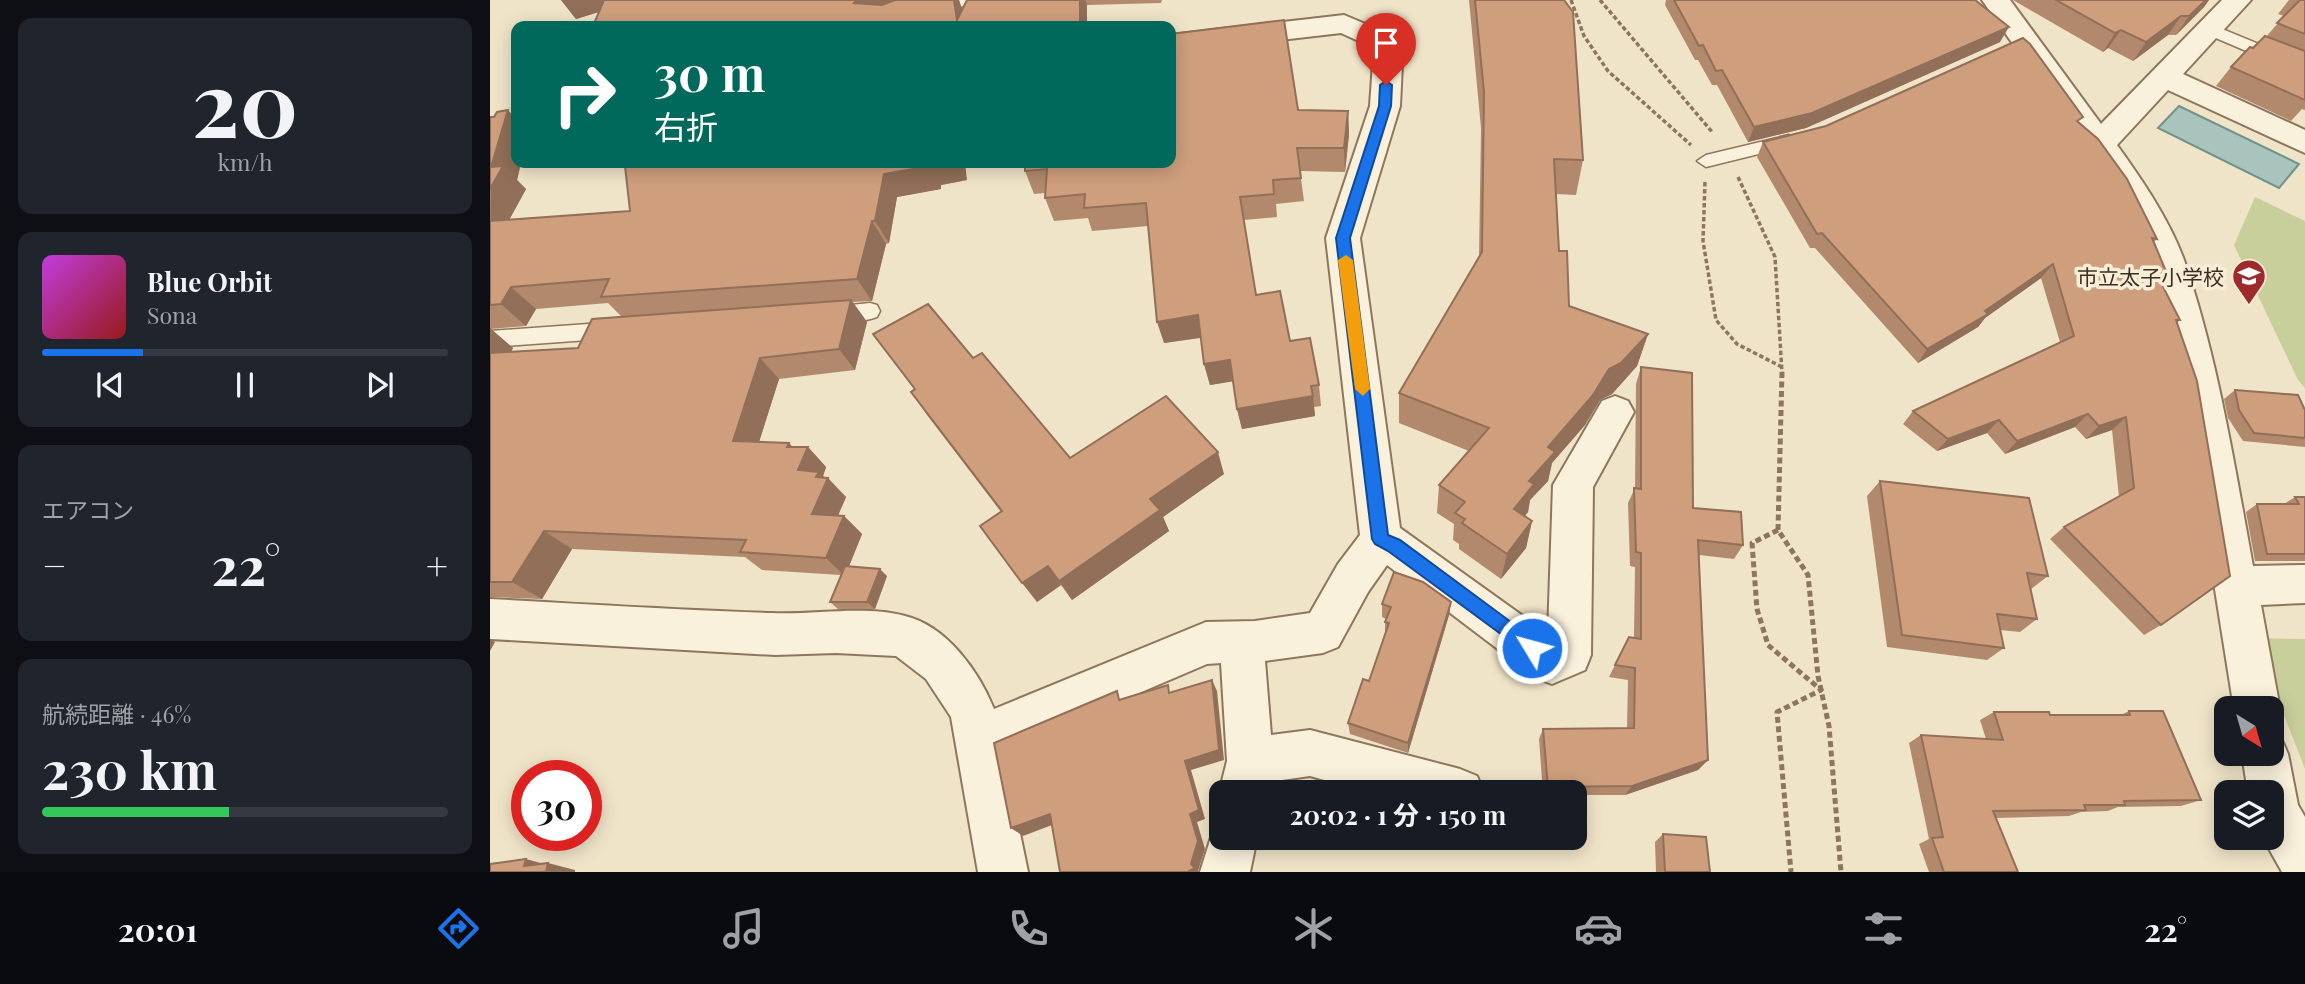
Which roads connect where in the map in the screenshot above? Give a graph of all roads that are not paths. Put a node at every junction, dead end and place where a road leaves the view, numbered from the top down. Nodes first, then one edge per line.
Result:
1 (975, 0) edge
2 (1996, 0) edge
3 (2230, 2) edge
4 (1340, 12) edge
5 (892, 21) edge
6 (2210, 29) junction
7 (1176, 43) edge
8 (2305, 70) edge
9 (2165, 77) junction
10 (1812, 135) edge
11 (2305, 142) edge
12 (2101, 143) junction
13 (1706, 161) road end
14 (870, 311) dead end
15 (804, 316) edge
16 (631, 328) edge
17 (490, 339) edge
18 (1615, 412) dead end
19 (1381, 539) junction
20 (2305, 584) edge
21 (2236, 586) junction
22 (490, 619) edge
23 (1242, 642) junction
24 (2255, 696) edge
25 (980, 738) junction
26 (2267, 766) edge
27 (1247, 777) edge
28 (1410, 780) edge
29 (1230, 850) edge
30 (2305, 864) edge
31 (1003, 872) edge
32 (1225, 872) edge

1 - 5 lane
2 - 12 street
3 - 6 street
4 - 7 street
4 - 19 street
6 - 8 lane
6 - 9 street
9 - 11 street
9 - 12 street
10 - 13 lane
12 - 21 street
14 - 15 lane
16 - 17 lane
18 - 19 street
19 - 23 street
20 - 21 street
21 - 24 street
22 - 25 street
23 - 25 street
23 - 27 street
25 - 31 street
26 - 30 street
27 - 28 street
29 - 32 street

